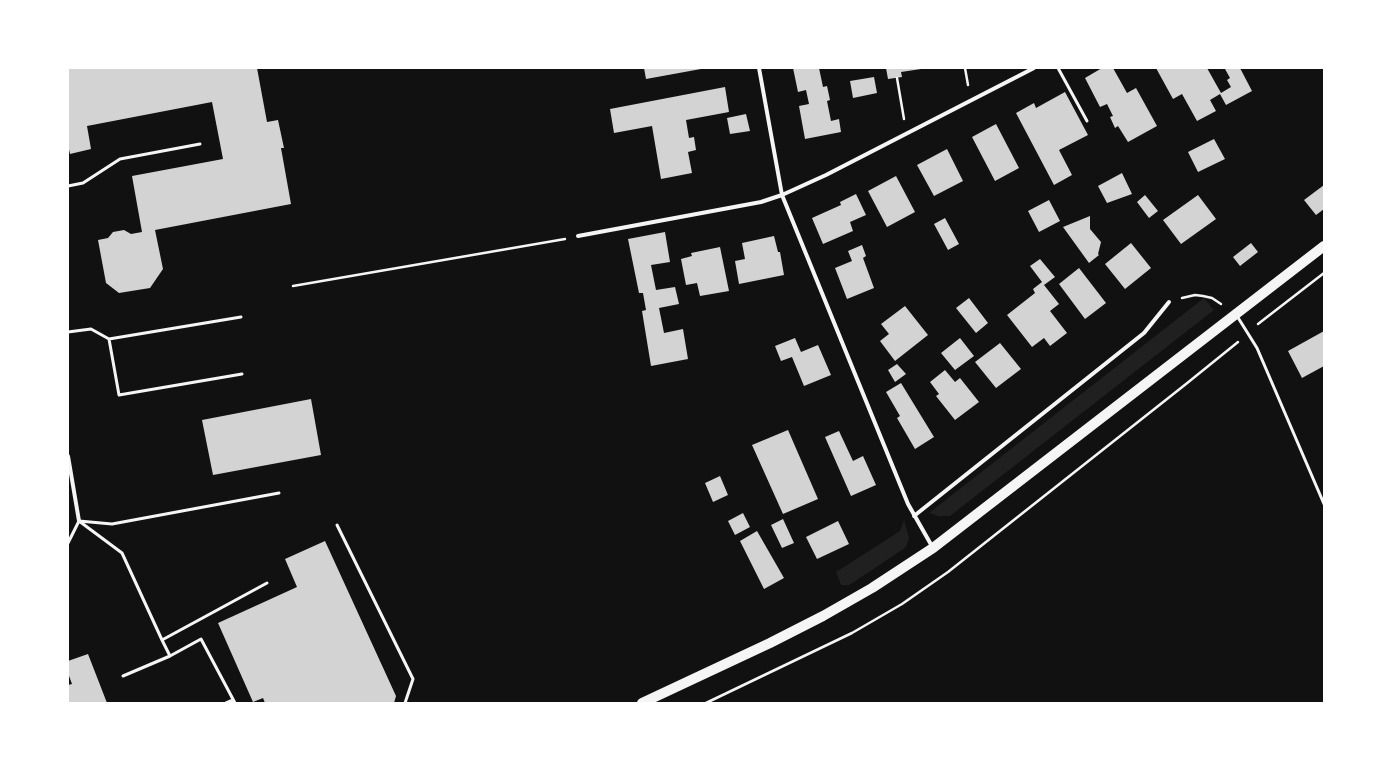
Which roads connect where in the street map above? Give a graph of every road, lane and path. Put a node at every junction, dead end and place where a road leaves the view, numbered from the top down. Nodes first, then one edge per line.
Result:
1 (759, 68) edge
2 (1034, 68) edge
3 (1058, 68) edge
4 (897, 78) dead end
5 (1087, 121) dead end
6 (907, 134) junction
7 (200, 144) dead end
8 (68, 186) edge
9 (782, 195) junction
10 (578, 236) joint
11 (1324, 246) edge
12 (1324, 273) edge
13 (293, 286) dead end
14 (1169, 302) joint
15 (1236, 315) junction
16 (241, 317) dead end
17 (68, 332) edge
18 (1248, 332) junction
19 (109, 339) junction
20 (242, 374) dead end
21 (68, 456) edge
22 (279, 493) dead end
23 (1324, 504) edge
24 (914, 516) junction
25 (79, 521) junction
26 (337, 525) dead end
27 (68, 543) edge
28 (933, 548) junction
29 (267, 583) dead end
30 (162, 640) junction
31 (170, 656) junction
32 (123, 676) dead end
33 (234, 701) edge
34 (226, 703) edge
35 (404, 703) edge
36 (642, 703) edge
37 (706, 703) edge

1 - 9 street
2 - 6 street
3 - 5 lane
4 - 6 path
6 - 9 street
7 - 8 lane
9 - 10 street
9 - 24 street
10 - 13 path
11 - 15 main road
12 - 18 path
14 - 15 path
14 - 24 street
15 - 18 lane
15 - 28 main road
16 - 19 lane
17 - 19 lane
18 - 23 lane
18 - 37 path
19 - 20 lane
21 - 25 street
22 - 25 lane
24 - 28 street
25 - 27 lane
25 - 30 lane
26 - 35 lane
28 - 36 main road
29 - 30 lane
30 - 31 lane
31 - 32 lane
31 - 33 lane
33 - 34 lane

